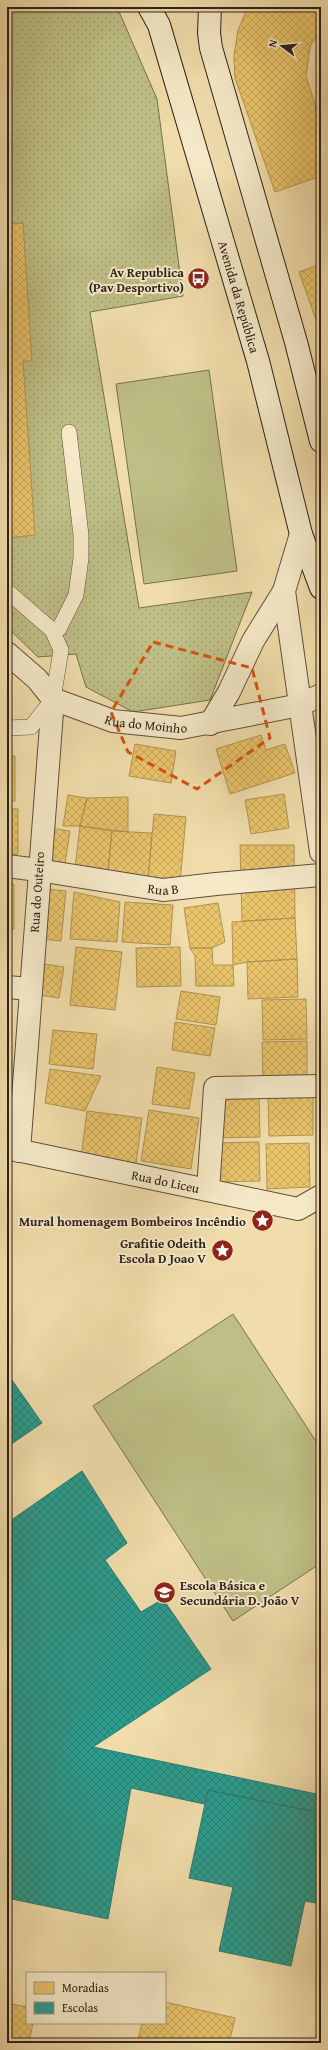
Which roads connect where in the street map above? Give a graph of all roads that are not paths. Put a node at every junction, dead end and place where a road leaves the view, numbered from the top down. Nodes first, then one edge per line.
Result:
1 (149, 7) edge
2 (210, 7) edge
3 (69, 432) dead end
4 (321, 441) edge
5 (301, 534) junction
6 (321, 588) edge
7 (7, 591) edge
8 (284, 591) junction
9 (52, 630) junction
10 (7, 653) edge
11 (321, 695) edge
12 (52, 699) junction
13 (300, 705) junction
14 (210, 724) junction
15 (7, 728) edge
16 (321, 852) edge
17 (7, 866) edge
18 (38, 870) junction
19 (321, 875) edge
20 (7, 987) edge
21 (30, 988) junction
22 (321, 1086) edge
23 (13, 1150) edge
24 (208, 1190) junction
25 (321, 1196) edge

1 - 5 street, Avenida da República
2 - 4 street
3 - 9 lane
5 - 6 street, Avenida da República
5 - 8 street
7 - 9 lane
8 - 13 street
8 - 14 street
9 - 12 lane
10 - 12 street
11 - 13 street
12 - 14 street, Rua do Moinho
12 - 15 lane
12 - 18 street, Rua do Outeiro
13 - 14 street, Rua do Moinho
13 - 16 street
17 - 18 street, Rua B
18 - 19 street, Rua B
18 - 21 street, Rua do Outeiro
20 - 21 street
21 - 23 street, Rua do Outeiro
22 - 24 street
23 - 24 street, Rua do Liceu
24 - 25 street, Rua do Liceu

